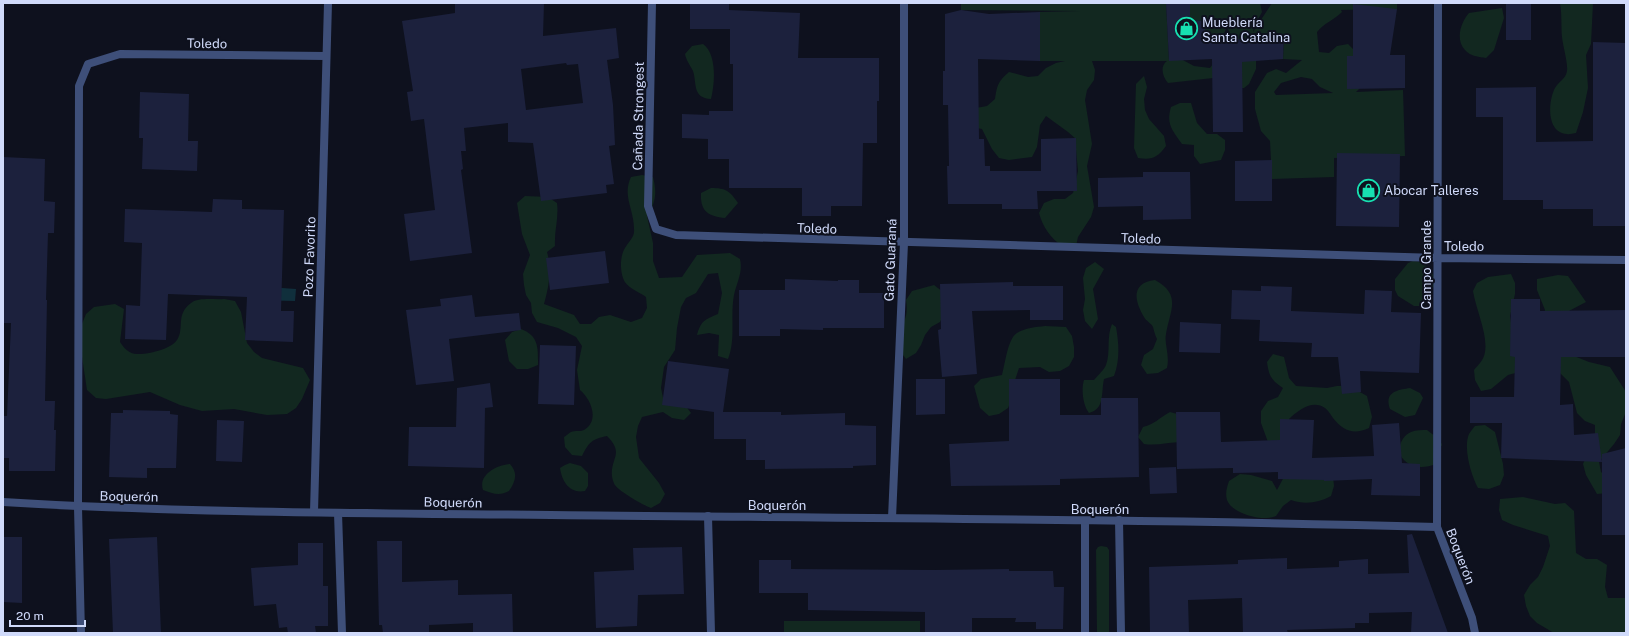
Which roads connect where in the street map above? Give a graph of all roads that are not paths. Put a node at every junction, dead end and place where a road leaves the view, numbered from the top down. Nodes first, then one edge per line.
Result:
1 (328, 3) edge
2 (652, 3) edge
3 (904, 3) edge
4 (1438, 3) edge
5 (326, 56) junction
6 (656, 229) joint
7 (904, 243) junction
8 (1438, 258) junction
9 (1626, 260) edge
10 (3, 502) edge
11 (78, 507) junction
12 (314, 512) junction
13 (338, 512) junction
14 (708, 516) junction
15 (892, 518) junction
16 (1119, 520) junction
17 (1085, 521) junction
18 (1437, 527) junction
19 (81, 633) edge
20 (342, 633) edge
21 (711, 633) edge
22 (1085, 633) edge
23 (1121, 633) edge
24 (1475, 633) edge

1 - 5 street, Pozo Favorito
2 - 6 street, Cañada Strongest
3 - 7 street, Gato Guaraná
4 - 8 street, Campo Grande
5 - 11 street, Toledo
5 - 12 street, Pozo Favorito
6 - 7 street, Toledo
7 - 8 street, Toledo
7 - 15 street, Gato Guaraná
8 - 9 street, Toledo
8 - 18 street, Campo Grande
10 - 11 street, Boquerón
11 - 12 street, Boquerón
11 - 19 street
12 - 13 street, Boquerón
13 - 14 street, Boquerón
13 - 20 street
14 - 15 street, Boquerón
14 - 21 street
15 - 17 street, Boquerón
16 - 17 street, Boquerón
16 - 18 street, Boquerón
16 - 23 street
17 - 22 street
18 - 24 street, Boquerón

